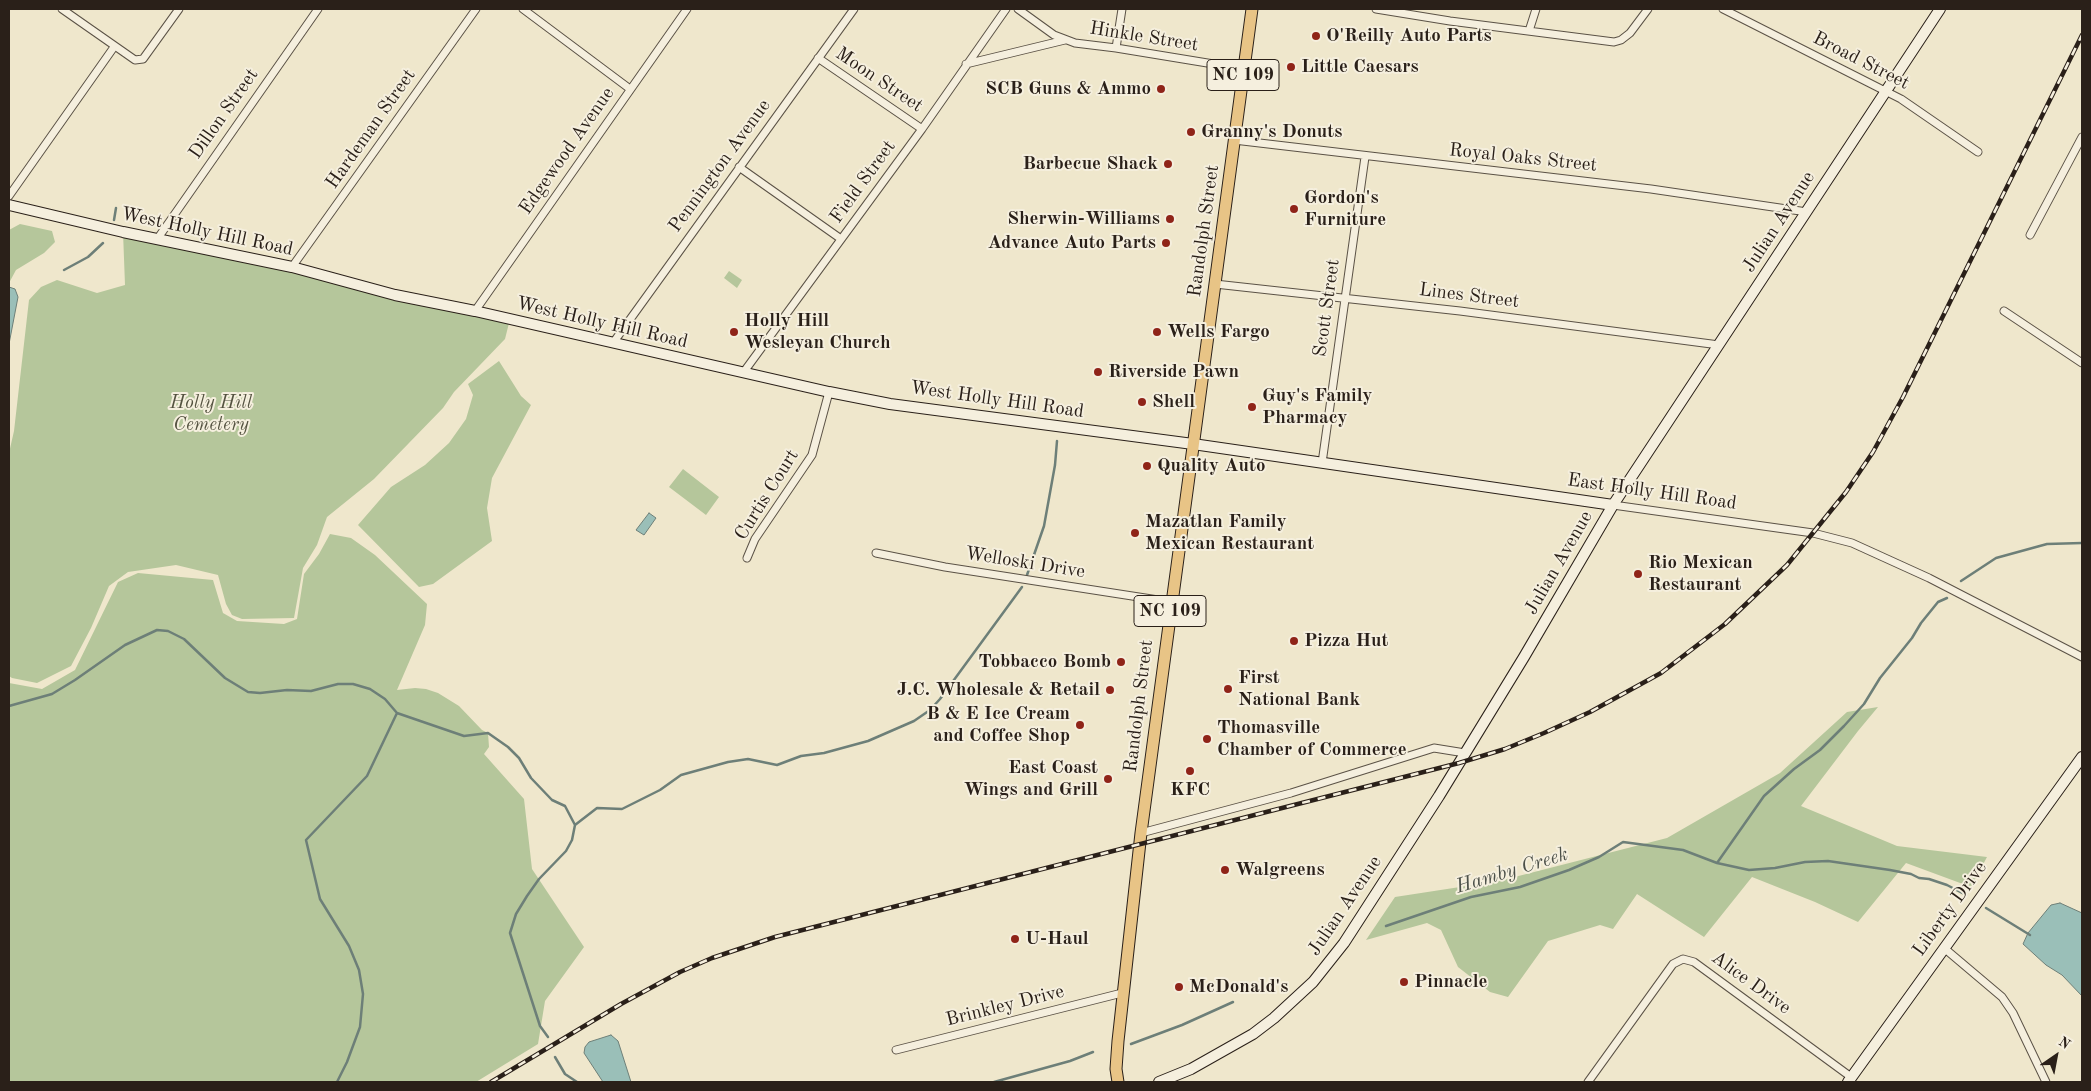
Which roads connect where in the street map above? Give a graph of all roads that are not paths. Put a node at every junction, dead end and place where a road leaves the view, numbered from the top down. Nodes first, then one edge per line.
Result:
1 (62, 9) edge
2 (179, 9) edge
3 (318, 9) edge
4 (476, 9) edge
5 (523, 9) edge
6 (687, 9) edge
7 (854, 9) edge
8 (1006, 9) edge
9 (1018, 9) edge
10 (1122, 9) edge
11 (1252, 9) edge
12 (1376, 9) edge
13 (1536, 9) edge
14 (1648, 9) edge
15 (1940, 9) edge
16 (1728, 10) edge
17 (1529, 31) junction
18 (1065, 40) junction
19 (114, 47) junction
20 (1116, 48) junction
21 (818, 58) junction
22 (966, 64) junction
23 (1244, 69) junction
24 (630, 88) junction
25 (1885, 91) junction
26 (922, 129) junction
27 (2082, 137) edge
28 (1234, 140) junction
29 (1978, 152) dead end
30 (1365, 157) junction
31 (739, 167) junction
32 (9, 196) edge
33 (9, 205) edge
34 (1807, 212) junction
35 (2030, 234) dead end
36 (158, 238) junction
37 (841, 239) junction
38 (292, 267) junction
39 (1215, 284) junction
40 (1344, 298) junction
41 (475, 311) junction
42 (2004, 311) dead end
43 (613, 343) junction
44 (1719, 345) junction
45 (2082, 363) edge
46 (743, 373) junction
47 (830, 392) junction
48 (1193, 444) junction
49 (1322, 464) junction
50 (1613, 504) junction
51 (876, 553) dead end
52 (747, 558) dead end
53 (1171, 602) junction
54 (2082, 657) edge
55 (1465, 753) junction
56 (2082, 757) edge
57 (1140, 833) junction
58 (1944, 948) junction
59 (1122, 994) junction
60 (896, 1050) dead end
61 (1850, 1080) edge
62 (1118, 1082) edge
63 (1159, 1082) edge
64 (1588, 1082) edge
65 (2046, 1082) edge

1 - 19 street
2 - 19 street
3 - 36 street, Dillon Street
4 - 38 street, Hardeman Street
5 - 24 street
6 - 24 street, Edgewood Avenue
7 - 21 street, Pennington Avenue
8 - 22 street, Field Street
9 - 18 street, Hinkle Street
10 - 20 street
11 - 23 main road, Randolph Street / NC 109
12 - 17 street
13 - 17 street
14 - 17 street
15 - 25 street, Julian Avenue
16 - 25 street, Broad Street
18 - 20 street, Hinkle Street
18 - 22 street
19 - 32 street
20 - 23 street, Hinkle Street
21 - 26 street, Moon Street
21 - 31 street, Pennington Avenue
22 - 26 street, Field Street
23 - 28 main road, Randolph Street / NC 109
24 - 41 street, Edgewood Avenue
25 - 29 street, Broad Street
25 - 34 street, Julian Avenue
26 - 37 street, Field Street
27 - 35 street
28 - 30 street, Royal Oaks Street
28 - 39 main road, Randolph Street / NC 109
30 - 34 street, Royal Oaks Street
30 - 40 street, Scott Street
31 - 37 street
31 - 43 street, Pennington Avenue
33 - 36 street, West Holly Hill Road
34 - 44 street, Julian Avenue
36 - 38 street, West Holly Hill Road
37 - 46 street, Field Street
38 - 41 street, West Holly Hill Road
39 - 40 street, Lines Street
39 - 48 main road, Randolph Street / NC 109
40 - 44 street, Lines Street
40 - 49 street, Scott Street
41 - 43 street, West Holly Hill Road
42 - 45 street
43 - 46 street, West Holly Hill Road
44 - 50 street, Julian Avenue
46 - 47 street, West Holly Hill Road
47 - 48 street, West Holly Hill Road
47 - 52 street, Curtis Court
48 - 49 street, East Holly Hill Road
48 - 53 main road, Randolph Street / NC 109
49 - 50 street, East Holly Hill Road
50 - 54 street, East Holly Hill Road
50 - 55 street, Julian Avenue
51 - 53 street, Welloski Drive
53 - 57 main road, Randolph Street / NC 109
55 - 57 street
55 - 63 street, Julian Avenue
56 - 58 street, Liberty Drive
57 - 59 main road, Randolph Street / NC 109
58 - 61 street, Liberty Drive
58 - 65 street
59 - 60 street, Brinkley Drive
59 - 62 main road, Randolph Street / NC 109
61 - 64 street, Alice Drive

